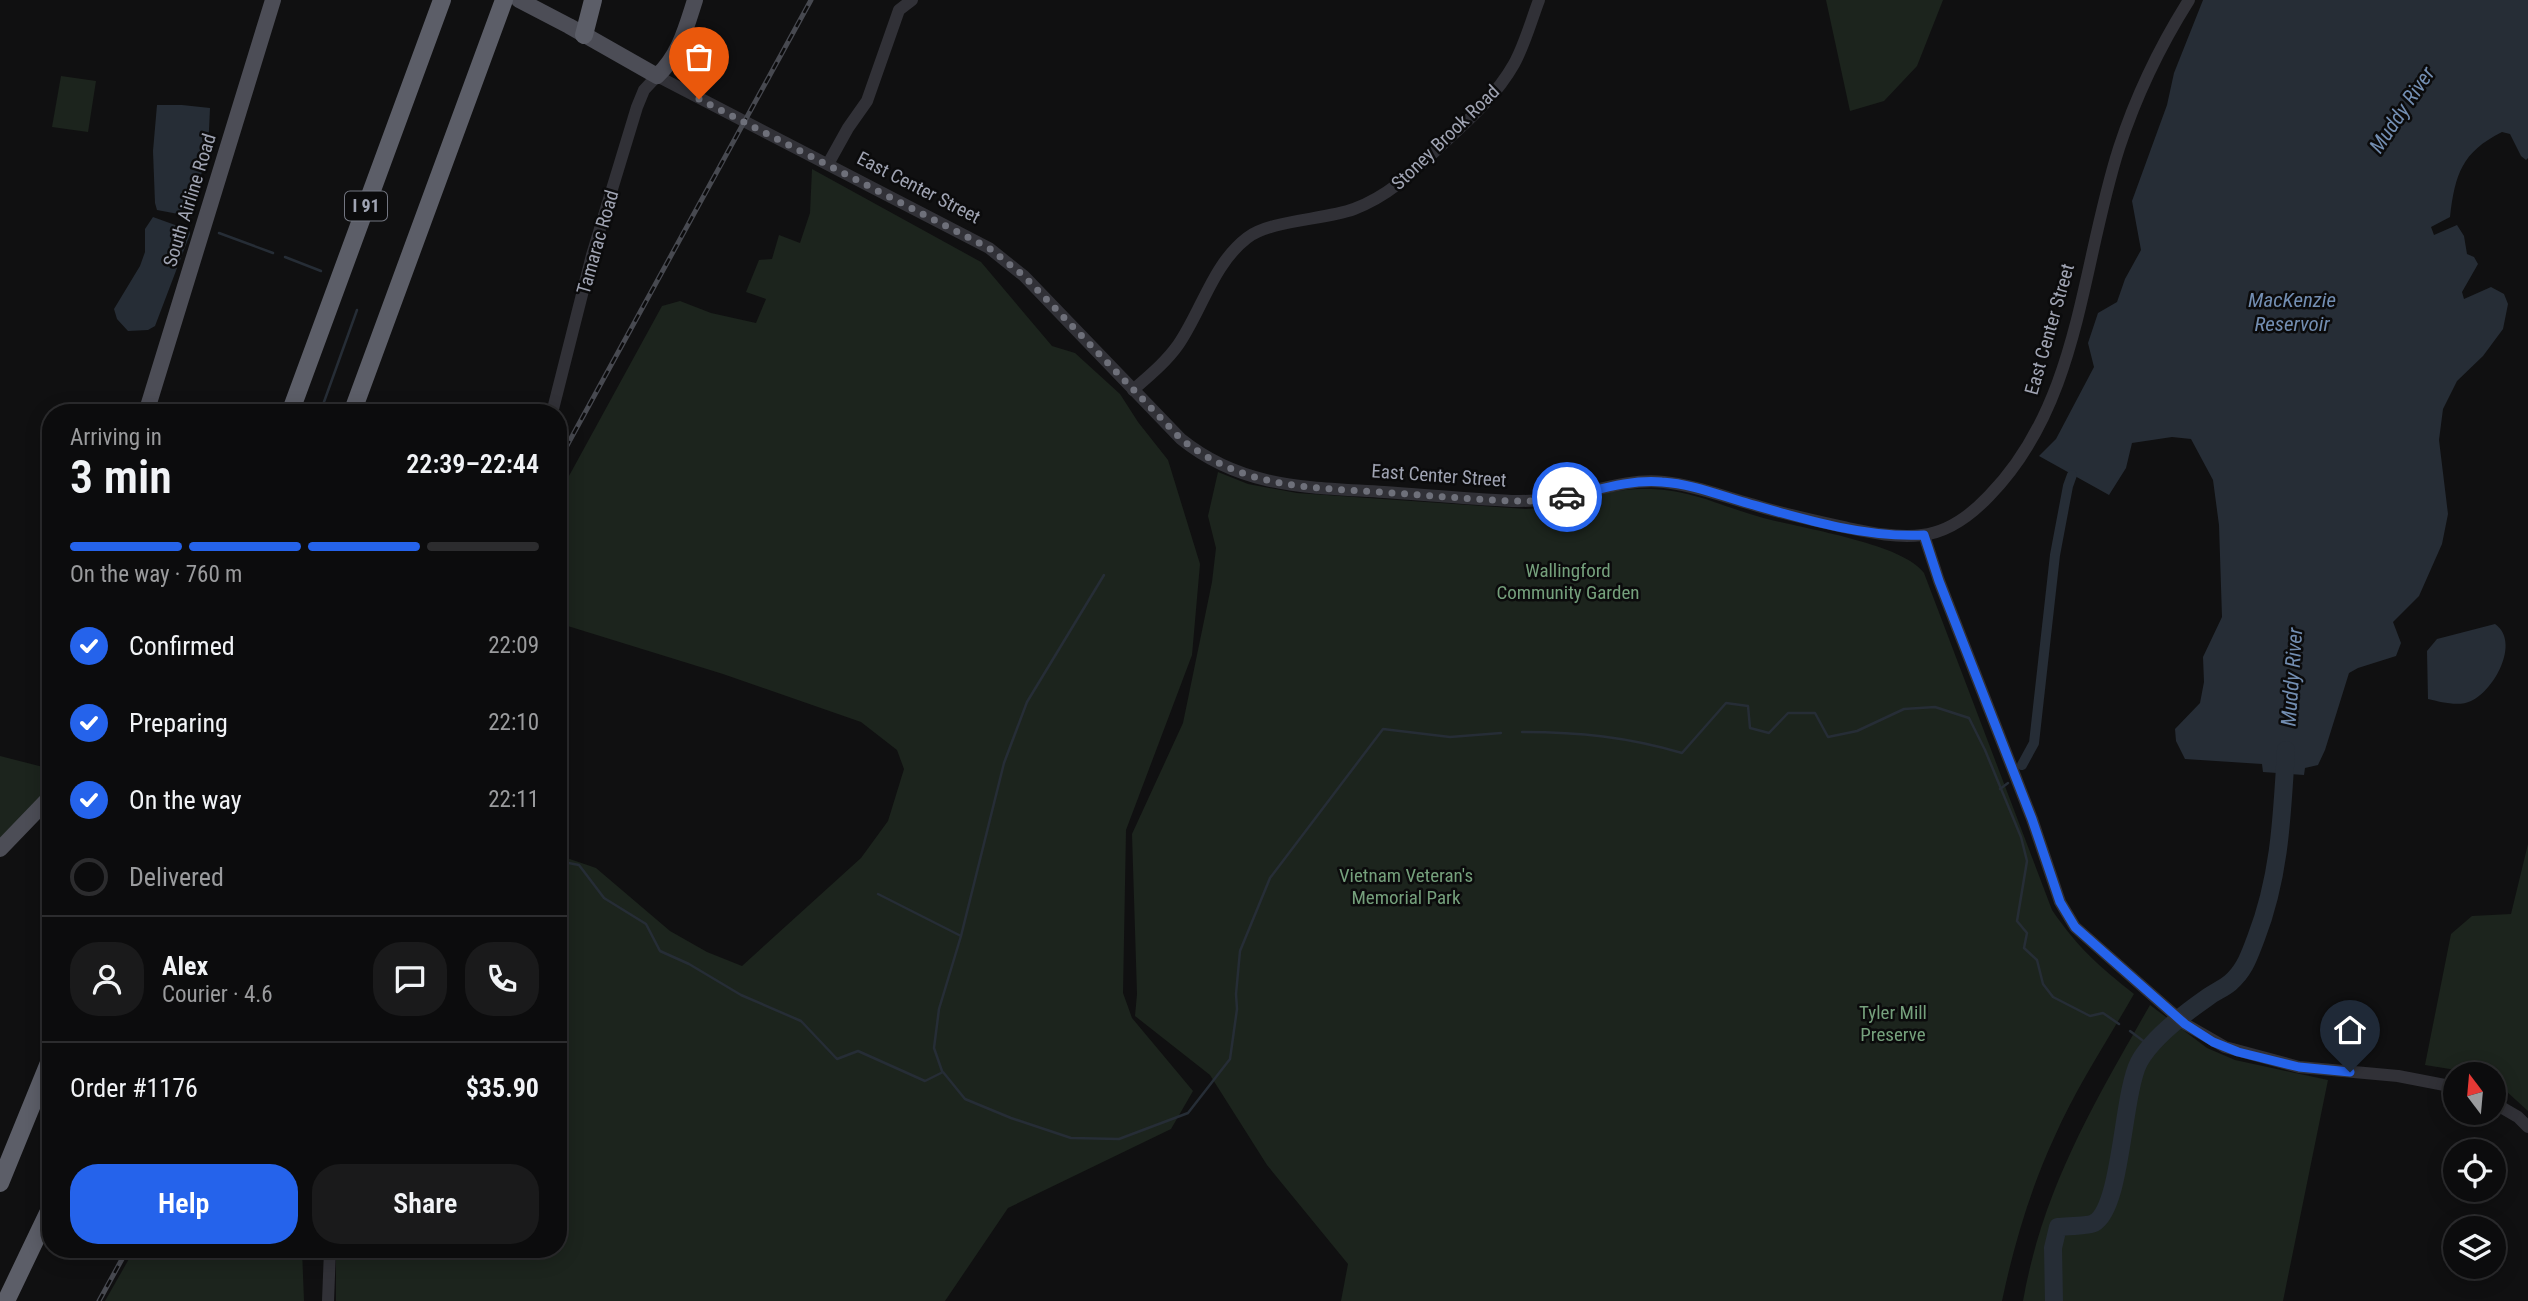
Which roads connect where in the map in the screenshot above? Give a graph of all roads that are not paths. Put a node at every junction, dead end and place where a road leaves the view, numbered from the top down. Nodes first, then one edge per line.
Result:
1 (273, 0) edge
2 (442, 0) edge
3 (504, 0) edge
4 (519, 0) edge
5 (593, 0) edge
6 (695, 0) edge
7 (912, 0) edge
8 (1539, 0) edge
9 (2189, 0) edge
10 (584, 35) junction
11 (657, 76) junction
12 (828, 164) junction
13 (1133, 390) junction
14 (149, 404) edge
15 (293, 404) edge
16 (355, 404) edge
17 (554, 404) edge
18 (1924, 535) junction
19 (42, 805) edge
20 (0, 849) edge
21 (42, 1080) edge
22 (2443, 1085) edge
23 (2506, 1110) edge
24 (2528, 1127) edge
25 (0, 1183) edge
26 (42, 1226) edge
27 (330, 1258) edge
28 (6, 1301) edge
29 (328, 1301) edge

1 - 14 main road, South Airline Road
2 - 15 highway, I 91
3 - 16 highway
4 - 10 main road, East Center Street
5 - 10 highway
6 - 11 main road
7 - 12 street
8 - 13 street, Stoney Brook Road
9 - 18 street, East Center Street
10 - 11 main road, East Center Street
11 - 12 street, East Center Street
11 - 17 street, Tamarac Road
12 - 13 street, East Center Street
13 - 18 street, East Center Street
18 - 22 street
19 - 20 main road
21 - 25 highway
23 - 24 street
26 - 28 highway
27 - 29 street

